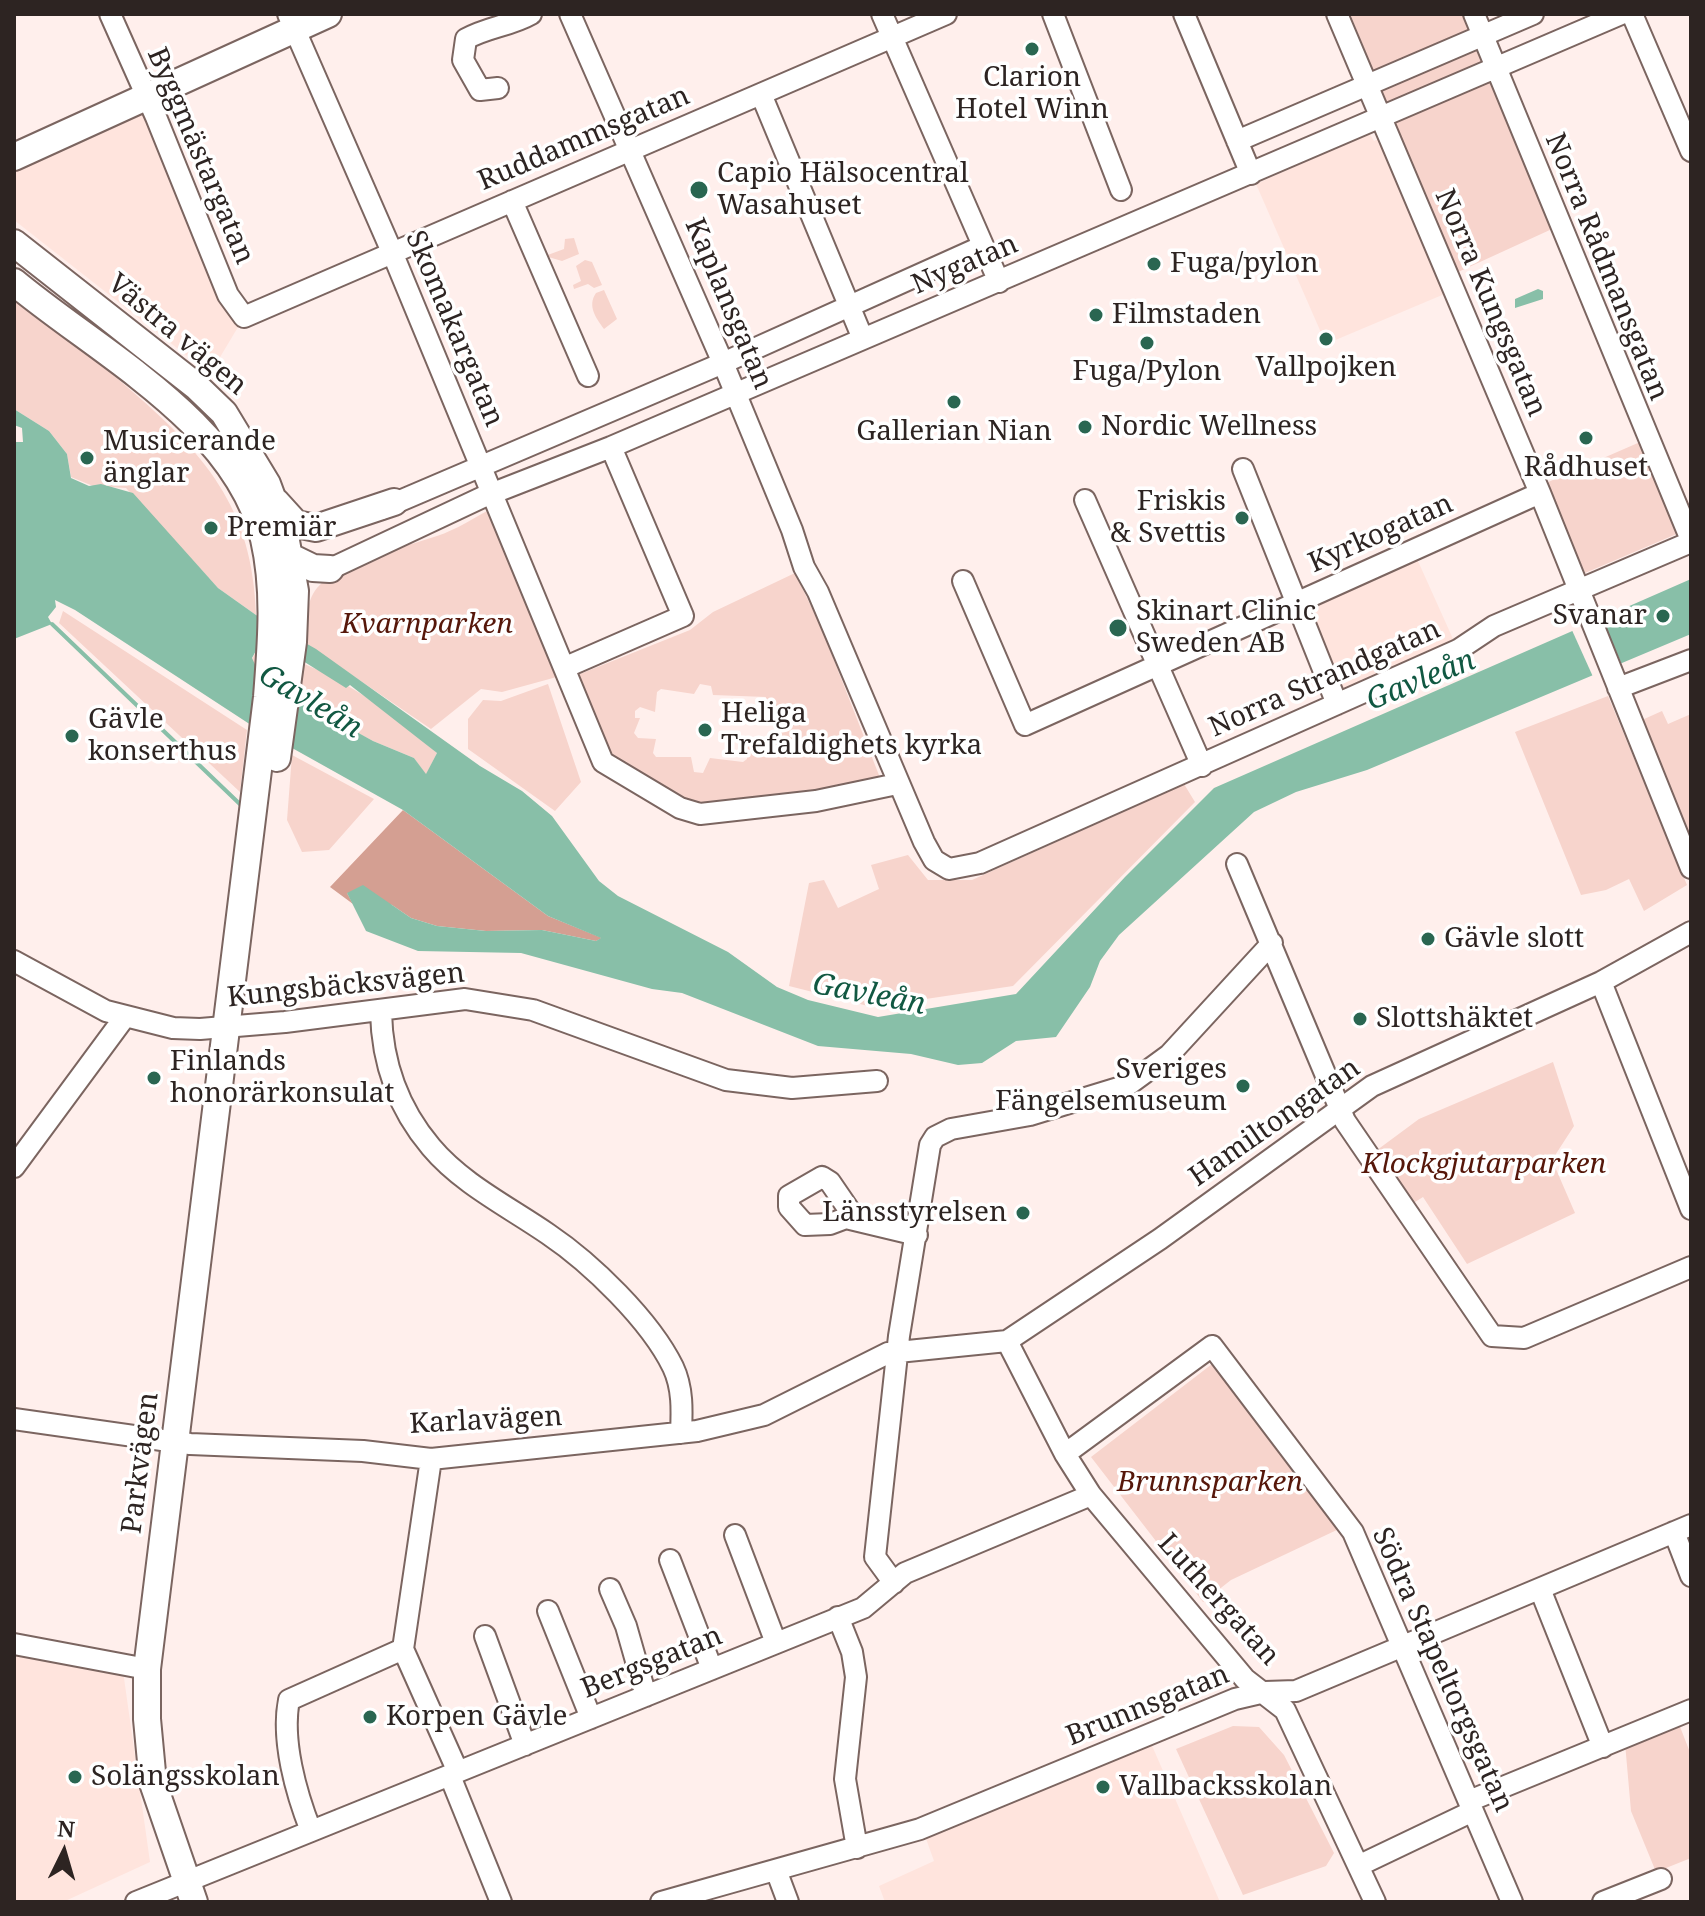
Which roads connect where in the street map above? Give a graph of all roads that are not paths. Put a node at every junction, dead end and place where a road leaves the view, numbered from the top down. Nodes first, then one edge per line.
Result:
1 (110, 14) edge
2 (328, 14) edge
3 (531, 14) edge
4 (570, 14) edge
5 (882, 14) edge
6 (946, 14) edge
7 (1053, 14) edge
8 (1184, 14) edge
9 (1337, 14) edge
10 (1474, 14) edge
11 (1533, 14) edge
12 (1621, 14) edge
13 (1632, 14) edge
14 (291, 21) edge
15 (1483, 35) junction
16 (892, 37) junction
17 (1495, 68) junction
18 (1366, 85) junction
19 (498, 88) dead end
20 (144, 93) junction
21 (761, 94) junction
22 (1381, 117) junction
23 (14, 141) edge
24 (1237, 141) junction
25 (631, 150) junction
26 (1691, 151) edge
27 (14, 157) edge
28 (1251, 174) junction
29 (1121, 190) dead end
30 (512, 201) junction
31 (14, 243) edge
32 (983, 246) junction
33 (392, 252) junction
34 (14, 282) edge
35 (999, 282) junction
36 (849, 306) junction
37 (244, 317) joint
38 (863, 339) junction
39 (723, 363) junction
40 (588, 376) dead end
41 (735, 392) junction
42 (611, 447) junction
43 (480, 465) junction
44 (1243, 469) dead end
45 (492, 493) junction
46 (1540, 493) junction
47 (274, 500) junction
48 (1085, 500) dead end
49 (394, 502) junction
50 (264, 538) junction
51 (1691, 541) edge
52 (314, 544) joint
53 (290, 558) junction
54 (963, 581) dead end
55 (301, 589) junction
56 (1578, 589) junction
57 (1295, 603) junction
58 (1691, 660) edge
59 (1159, 664) junction
60 (566, 667) junction
61 (1616, 682) junction
62 (1337, 704) junction
63 (1202, 766) junction
64 (897, 784) junction
65 (980, 863) joint
66 (1237, 864) dead end
67 (1691, 868) edge
68 (1691, 932) edge
69 (1272, 943) junction
70 (14, 961) edge
71 (1601, 982) junction
72 (381, 1012) junction
73 (124, 1018) junction
74 (228, 1027) junction
75 (877, 1081) dead end
76 (1341, 1107) junction
77 (14, 1167) edge
78 (1691, 1209) edge
79 (856, 1220) dead end
80 (917, 1235) junction
81 (1691, 1267) edge
82 (1007, 1341) junction
83 (898, 1351) junction
84 (14, 1419) edge
85 (681, 1433) junction
86 (175, 1443) junction
87 (1065, 1454) junction
88 (431, 1459) junction
89 (1091, 1495) junction
90 (1682, 1528) edge
91 (735, 1535) dead end
92 (670, 1560) dead end
93 (1691, 1576) edge
94 (894, 1583) junction
95 (610, 1589) dead end
96 (1540, 1589) junction
97 (548, 1611) dead end
98 (838, 1617) junction
99 (485, 1636) dead end
100 (776, 1643) junction
101 (14, 1644) edge
102 (1403, 1646) junction
103 (403, 1649) junction
104 (147, 1669) junction
105 (712, 1669) junction
106 (1265, 1692) junction
107 (646, 1696) junction
108 (1691, 1710) edge
109 (591, 1718) junction
110 (525, 1745) junction
111 (1603, 1747) junction
112 (454, 1774) junction
113 (1471, 1806) junction
114 (311, 1831) junction
115 (857, 1848) junction
116 (1360, 1865) junction
117 (776, 1870) junction
118 (1661, 1879) dead end
119 (191, 1892) edge
120 (136, 1902) edge
121 (501, 1902) edge
122 (661, 1902) edge
123 (788, 1902) edge
124 (1375, 1902) edge
125 (1512, 1902) edge
126 (1603, 1902) edge

1 - 20 street, Byggmästargatan
2 - 14 main road
3 - 19 street
4 - 25 street, Kaplansgatan
5 - 16 street
6 - 16 street, Ruddammsgatan
7 - 29 street
8 - 24 street
9 - 18 street, Norra Kungsgatan
10 - 15 street, Norra Rådmansgatan
11 - 15 street
12 - 17 street, Nygatan
13 - 26 street
14 - 20 main road
14 - 33 street, Skomakargatan
15 - 17 street, Norra Rådmansgatan
15 - 18 street
16 - 21 street, Ruddammsgatan
16 - 32 street
17 - 22 street, Nygatan
17 - 51 street, Norra Rådmansgatan
18 - 22 street, Norra Kungsgatan
18 - 24 street
20 - 23 main road
20 - 27 main road
20 - 37 street, Byggmästargatan
21 - 25 street, Ruddammsgatan
21 - 36 street
22 - 28 street, Nygatan
22 - 46 street, Norra Kungsgatan
24 - 28 street
25 - 30 street, Ruddammsgatan
25 - 39 street, Kaplansgatan
28 - 35 street, Nygatan
30 - 33 street, Ruddammsgatan
30 - 40 street
31 - 47 main road, Västra vägen
32 - 35 street
32 - 36 street, Nygatan
33 - 37 street, Ruddammsgatan
33 - 43 street, Skomakargatan
34 - 50 main road, Västra vägen
35 - 38 street, Nygatan
36 - 38 street
36 - 39 street, Nygatan
38 - 41 street, Nygatan
39 - 41 street, Kaplansgatan
39 - 43 street, Nygatan
41 - 42 street, Nygatan
41 - 64 street, Kaplansgatan
42 - 45 street, Nygatan
42 - 60 street
43 - 45 street, Skomakargatan
43 - 49 street, Nygatan
44 - 57 street
45 - 55 street, Nygatan
45 - 60 street, Skomakargatan
46 - 56 street, Norra Kungsgatan
46 - 57 street, Kyrkogatan
47 - 49 main road
47 - 53 main road, Västra vägen
48 - 59 street
49 - 52 street, Nygatan
50 - 53 main road
50 - 55 main road
51 - 56 street, Norra Strandgatan
52 - 53 main road
53 - 55 main road
53 - 55 main road
54 - 59 street, Kyrkogatan
55 - 74 main road, Parkvägen
56 - 61 street, Norra Kungsgatan
56 - 62 street, Norra Strandgatan
57 - 59 street, Kyrkogatan
57 - 62 street
58 - 61 street
59 - 63 street
60 - 64 street
61 - 67 street, Norra Kungsgatan
62 - 63 street, Norra Strandgatan
63 - 65 street, Norra Strandgatan
64 - 65 street, Kaplansgatan
66 - 69 street
68 - 71 street, Hamiltongatan
69 - 76 street
69 - 80 street
70 - 73 street, Kungsbäcksvägen
71 - 76 street, Hamiltongatan
71 - 78 street
72 - 74 street, Kungsbäcksvägen
72 - 75 street, Kungsbäcksvägen
72 - 85 street
73 - 74 street, Kungsbäcksvägen
73 - 77 street
74 - 86 main road, Parkvägen
76 - 81 street
76 - 82 street, Hamiltongatan
79 - 80 street
80 - 83 street
82 - 83 street, Hamiltongatan
82 - 87 street, Luthergatan
83 - 85 street, Karlavägen
83 - 94 street
84 - 86 street, Karlavägen
85 - 88 street, Karlavägen
86 - 88 street, Karlavägen
86 - 104 main road, Parkvägen
87 - 89 street, Luthergatan
87 - 102 street, Södra Stapeltorgsgatan
88 - 103 street
89 - 94 street, Bergsgatan
89 - 106 street, Luthergatan
90 - 93 street
90 - 96 street, Brunnsgatan
91 - 100 street
92 - 105 street
94 - 98 street, Bergsgatan
95 - 107 street
96 - 102 street, Brunnsgatan
96 - 111 street
97 - 109 street
98 - 100 street, Bergsgatan
98 - 115 street
99 - 110 street
100 - 105 street, Bergsgatan
101 - 104 street
102 - 106 street, Brunnsgatan
102 - 113 street, Södra Stapeltorgsgatan
103 - 112 street
103 - 114 street
104 - 119 main road, Parkvägen
105 - 107 street, Bergsgatan
106 - 115 street, Brunnsgatan
106 - 116 street, Luthergatan
107 - 109 street, Bergsgatan
108 - 111 street
109 - 110 street, Bergsgatan
110 - 112 street, Bergsgatan
111 - 113 street
112 - 114 street, Bergsgatan
112 - 121 street
113 - 116 street
113 - 125 street, Södra Stapeltorgsgatan
114 - 119 street, Bergsgatan
115 - 117 street, Brunnsgatan
116 - 124 street, Luthergatan
117 - 122 street, Brunnsgatan
117 - 123 street
118 - 126 street
119 - 120 street, Bergsgatan

